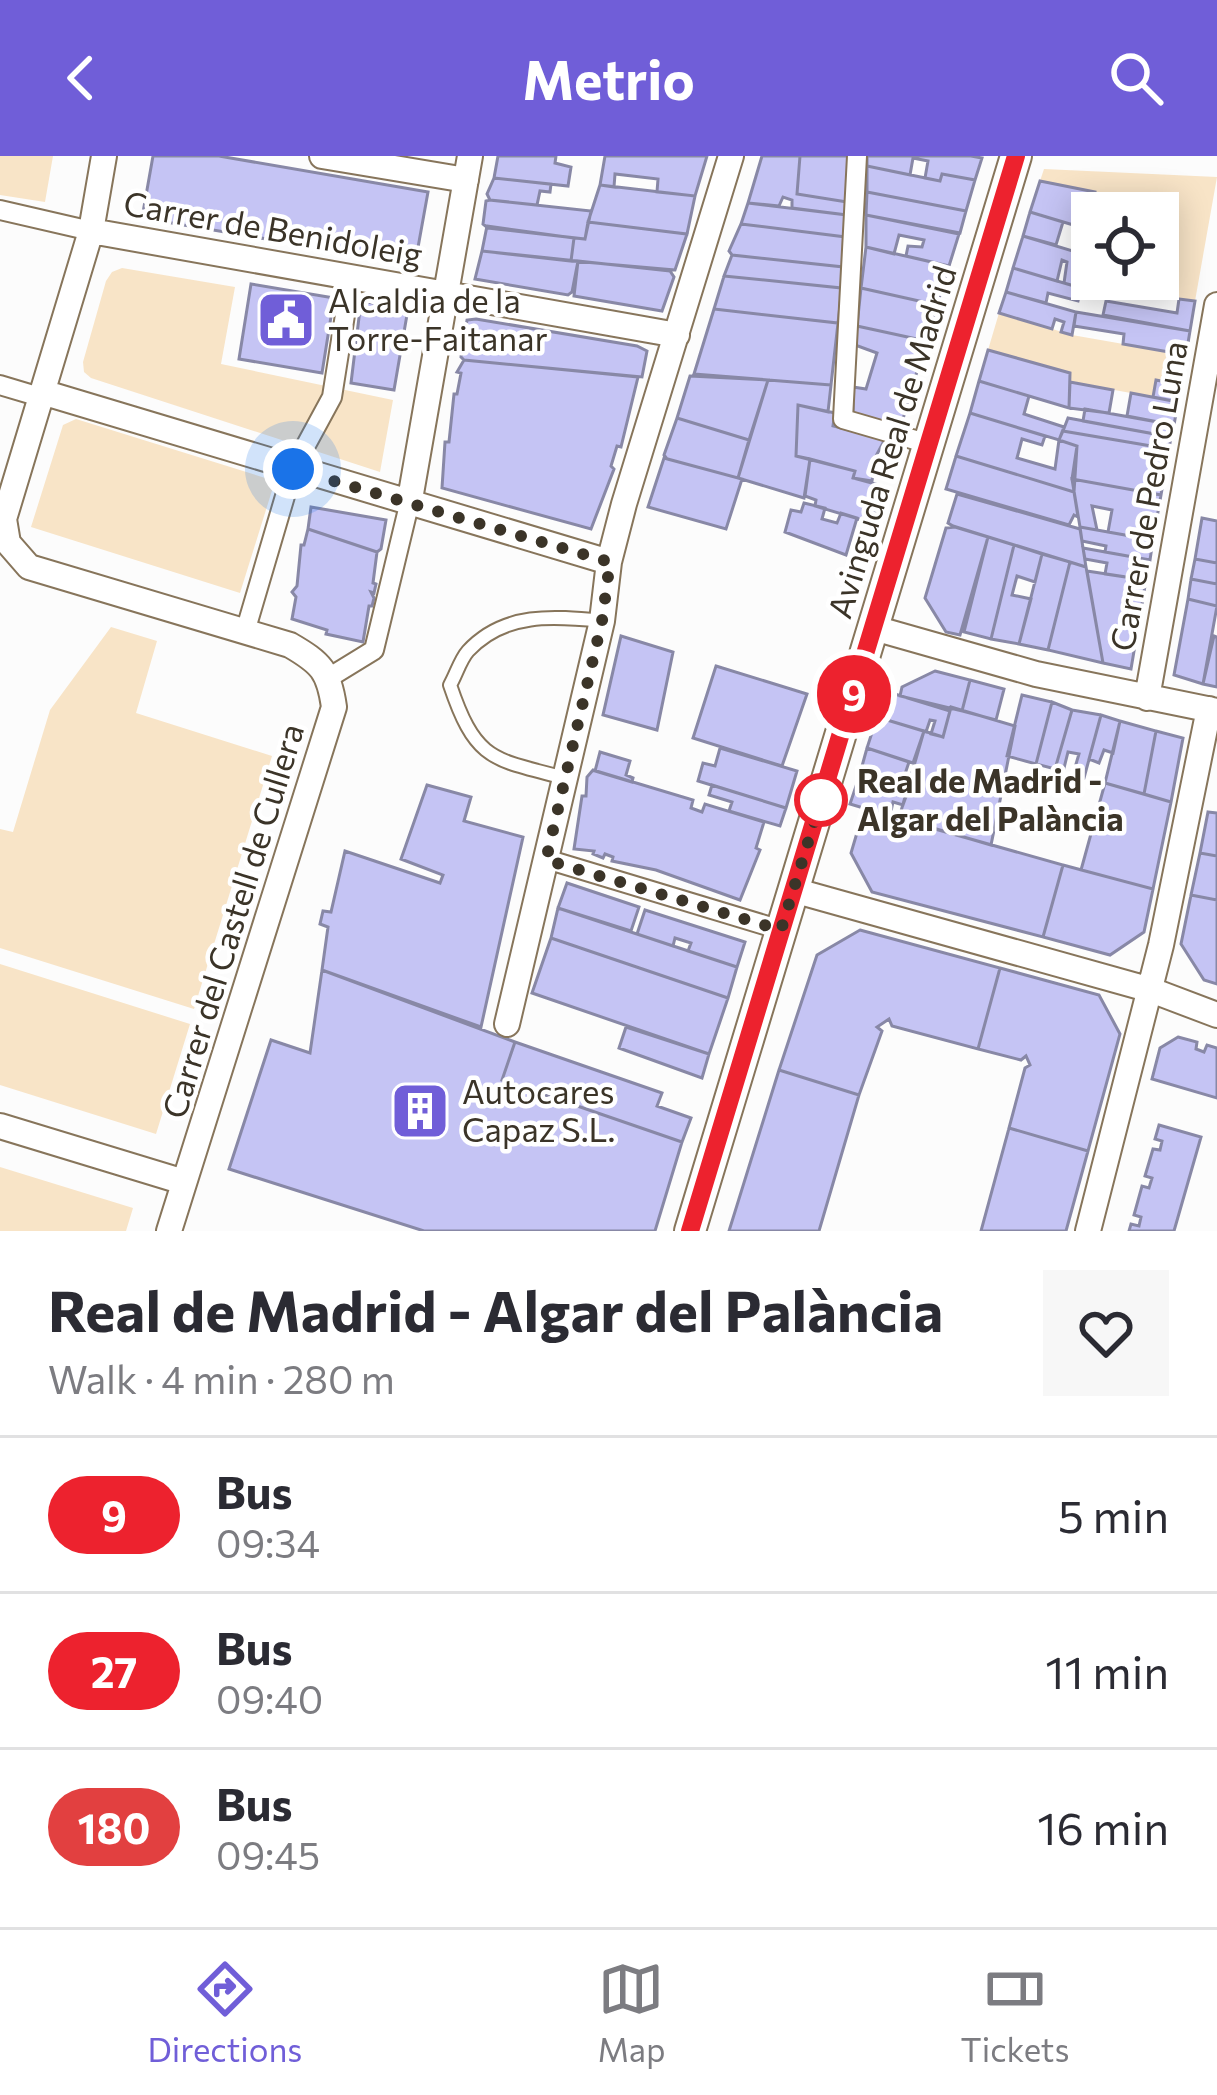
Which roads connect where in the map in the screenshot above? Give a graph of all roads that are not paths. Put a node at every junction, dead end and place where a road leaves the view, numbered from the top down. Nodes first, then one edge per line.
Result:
1 (104, 156) edge
2 (731, 156) edge
3 (857, 156) edge
4 (1016, 156) edge
5 (336, 157) edge
6 (468, 168) edge
7 (0, 210) edge
8 (91, 231) junction
9 (350, 277) junction
10 (447, 294) junction
11 (1217, 305) edge
12 (676, 335) junction
13 (0, 385) edge
14 (41, 395) junction
15 (929, 444) junction
16 (293, 469) junction
17 (409, 505) junction
18 (610, 562) junction
19 (602, 621) junction
20 (874, 628) junction
21 (245, 632) junction
22 (330, 677) junction
23 (1147, 698) junction
24 (1213, 710) edge
25 (565, 778) junction
26 (546, 860) junction
27 (793, 890) junction
28 (781, 930) junction
29 (1151, 989) junction
30 (1217, 1015) edge
31 (507, 1024) dead end
32 (0, 1126) edge
33 (184, 1182) junction
34 (169, 1231) edge
35 (690, 1231) edge
36 (1088, 1231) edge

1 - 8 street
2 - 12 street
3 - 15 street
4 - 15 street, Avinguda Real de Madrid
5 - 6 street
6 - 10 street
7 - 8 street, Carrer de Benidoleig
8 - 9 street, Carrer de Benidoleig
8 - 14 street
9 - 10 street, Carrer de Benidoleig
9 - 16 street
10 - 12 street, Carrer de Benidoleig
10 - 17 street
11 - 23 street, Carrer de Pedro Luna
12 - 18 street
13 - 14 street
14 - 16 street
14 - 21 street
15 - 20 street, Avinguda Real de Madrid
16 - 17 street
16 - 21 street
17 - 18 street
17 - 22 street
18 - 19 street
19 - 25 street
19 - 25 lane
20 - 23 street
20 - 27 street, Avinguda Real de Madrid
21 - 22 street
22 - 33 street, Carrer del Castell de Cullera
23 - 24 street
24 - 29 street
25 - 26 street
26 - 28 street
26 - 31 street
27 - 28 street, Avinguda Real de Madrid
27 - 29 street
28 - 35 street, Avinguda Real de Madrid
29 - 30 street
29 - 36 street
32 - 33 street
33 - 34 street, Carrer del Castell de Cullera

